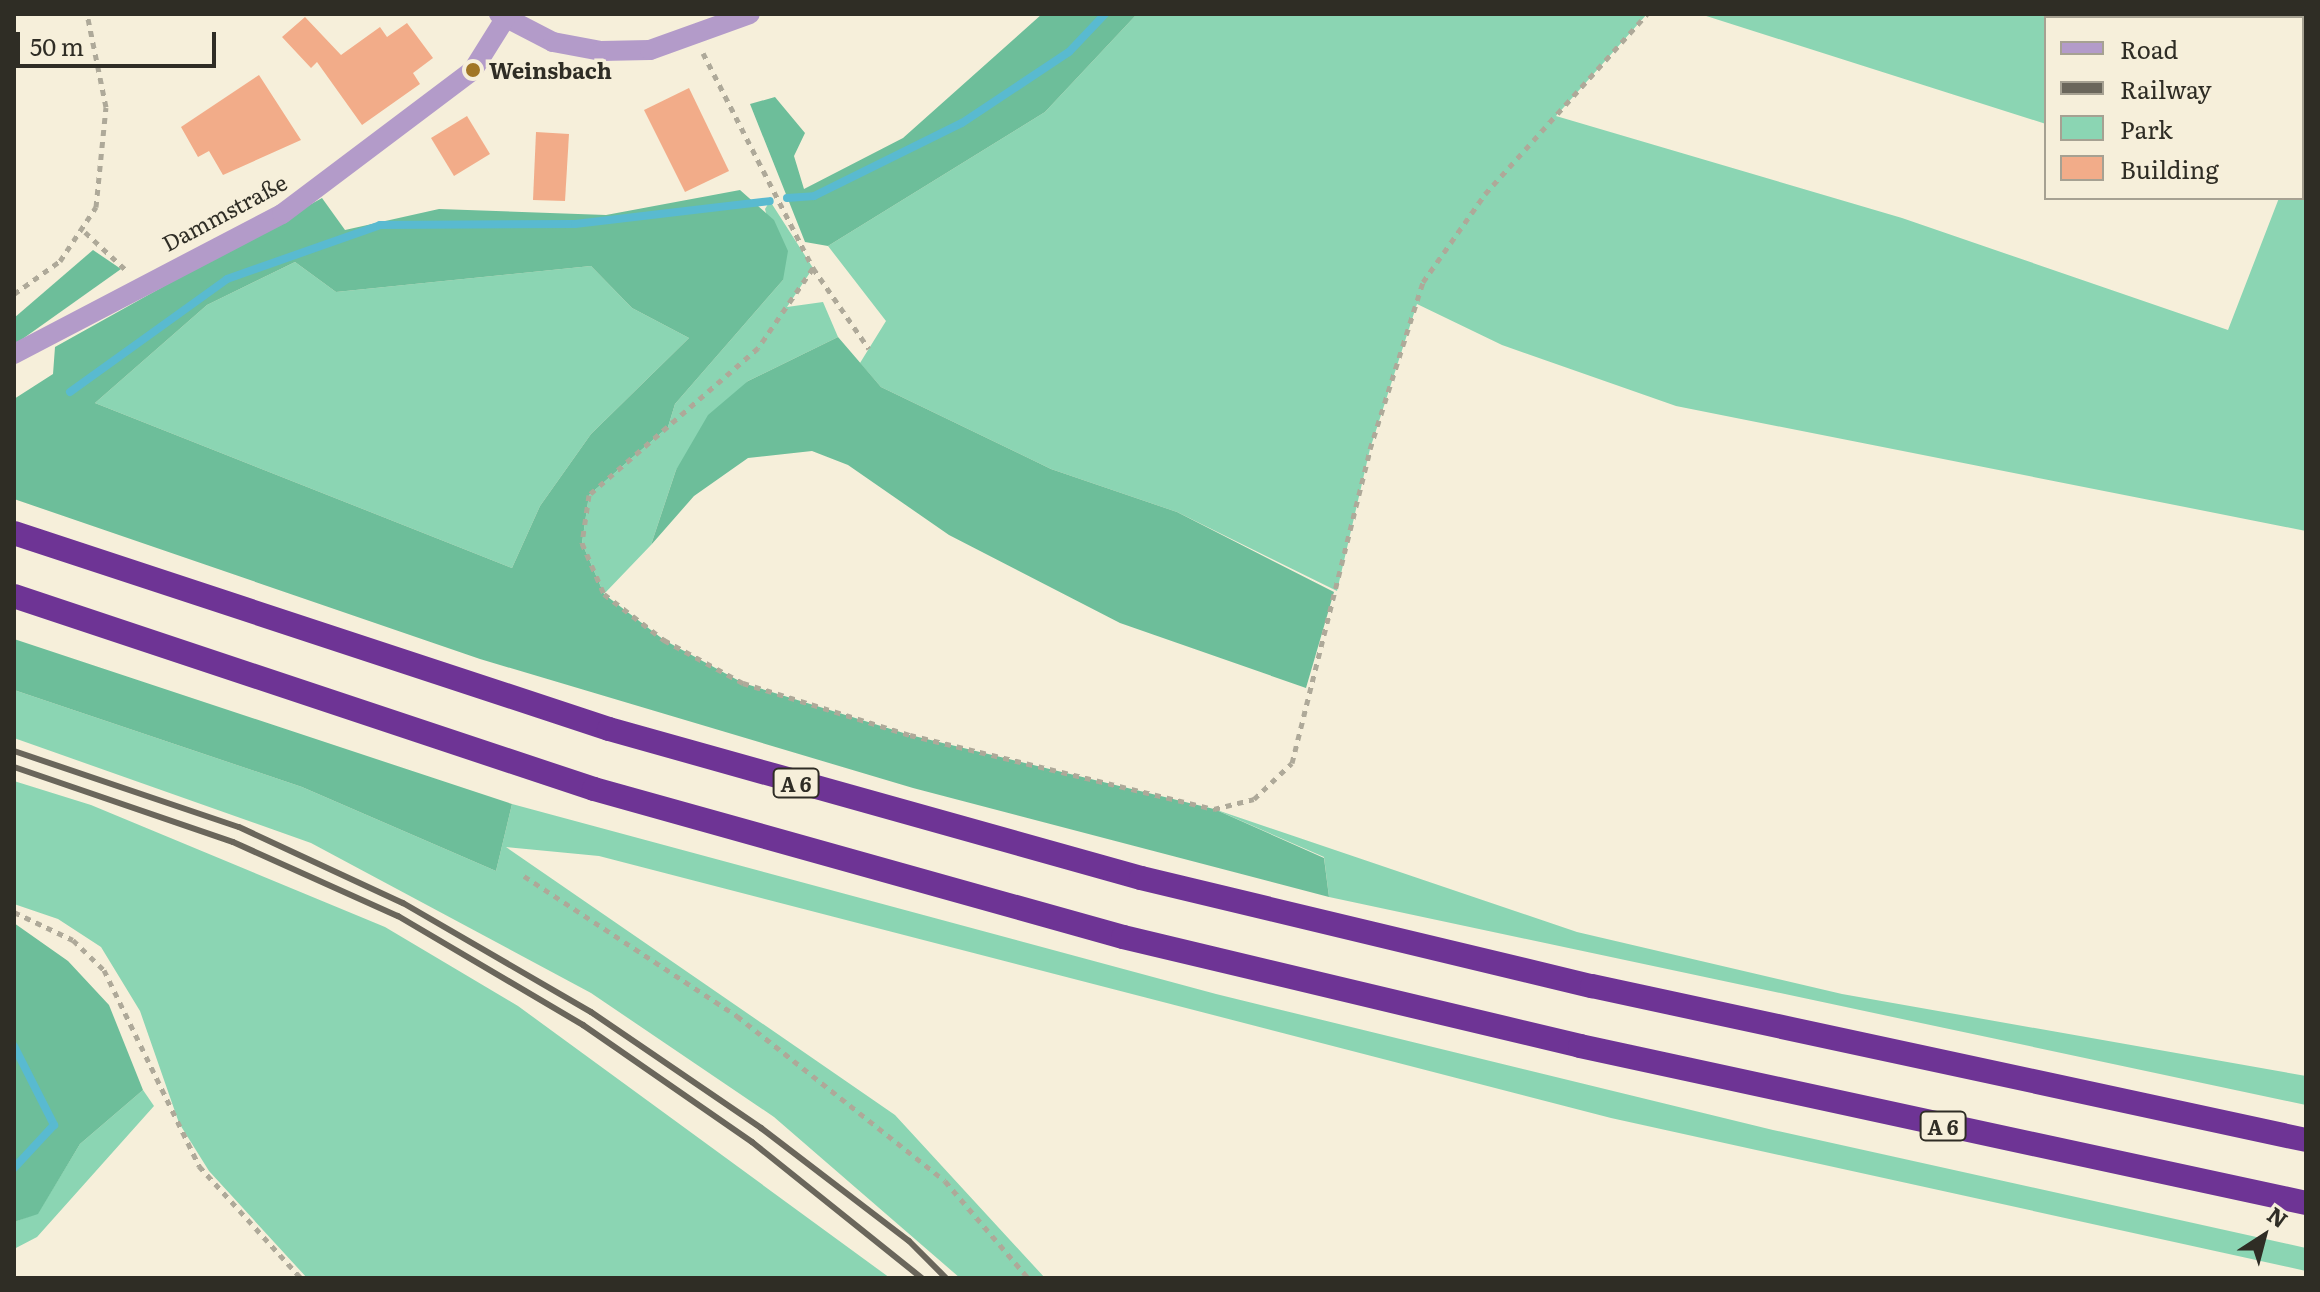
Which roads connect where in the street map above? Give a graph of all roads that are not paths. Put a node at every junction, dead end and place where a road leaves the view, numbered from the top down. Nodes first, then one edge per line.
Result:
1 (750, 14) edge
2 (502, 17) edge
3 (14, 354) edge
4 (14, 533) edge
5 (14, 596) edge
6 (2306, 1140) edge
7 (2306, 1203) edge

1 - 2 street
2 - 3 street, Dammstraße
4 - 6 highway, A 6
5 - 7 highway, A 6

